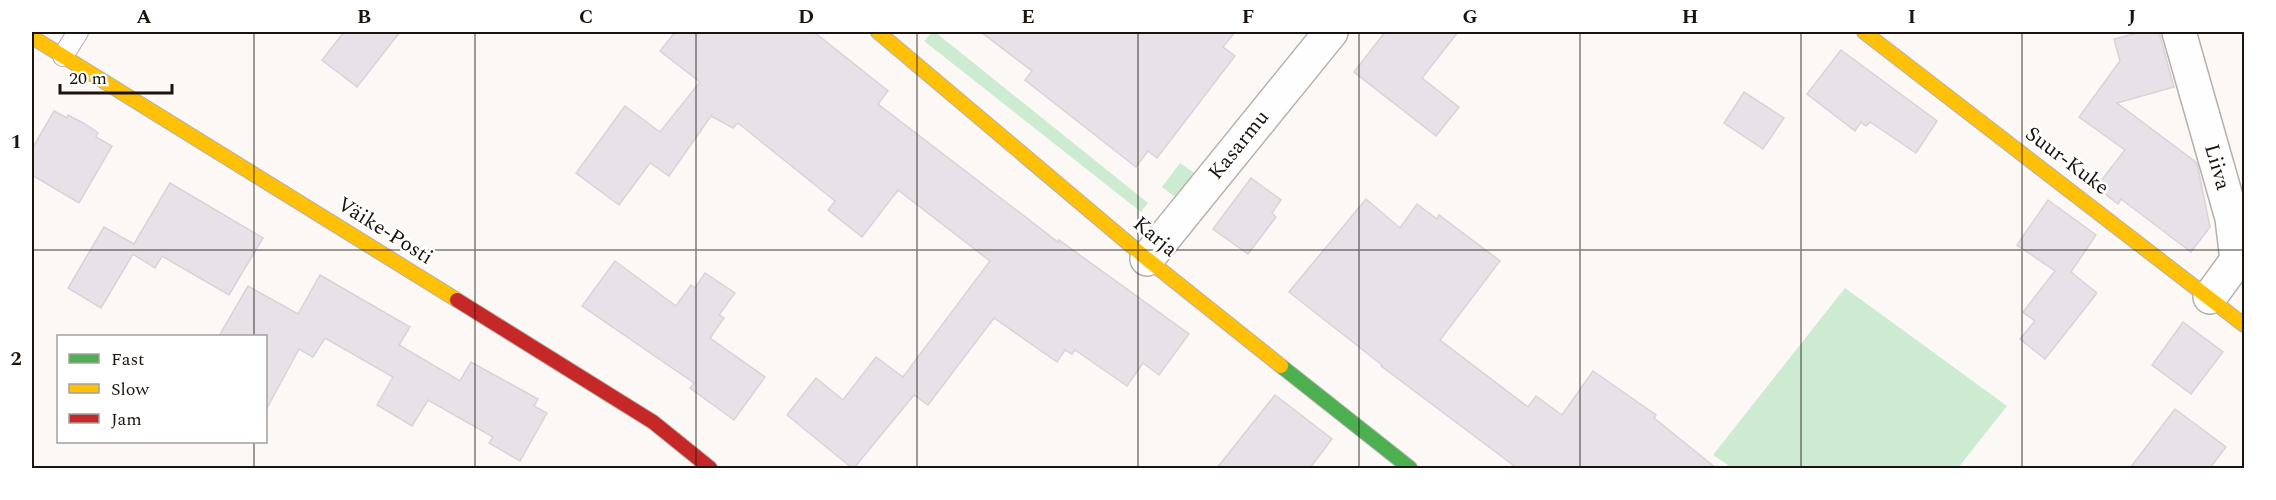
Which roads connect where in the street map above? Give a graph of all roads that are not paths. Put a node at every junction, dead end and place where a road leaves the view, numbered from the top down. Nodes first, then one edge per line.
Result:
1 (78, 32) edge
2 (878, 32) edge
3 (1331, 32) edge
4 (1864, 32) edge
5 (2179, 32) edge
6 (32, 37) edge
7 (63, 56) junction
8 (1147, 259) junction
9 (2210, 297) junction
10 (2244, 325) edge
11 (710, 468) edge
12 (1410, 468) edge

1 - 7 lane
2 - 8 street, Karja
3 - 8 street, Kasarmu
4 - 9 street, Suur-Kuke
5 - 9 street, Liiva
6 - 7 street, Väike-Posti
7 - 11 street, Väike-Posti
8 - 12 street, Karja
9 - 10 street, Suur-Kuke

